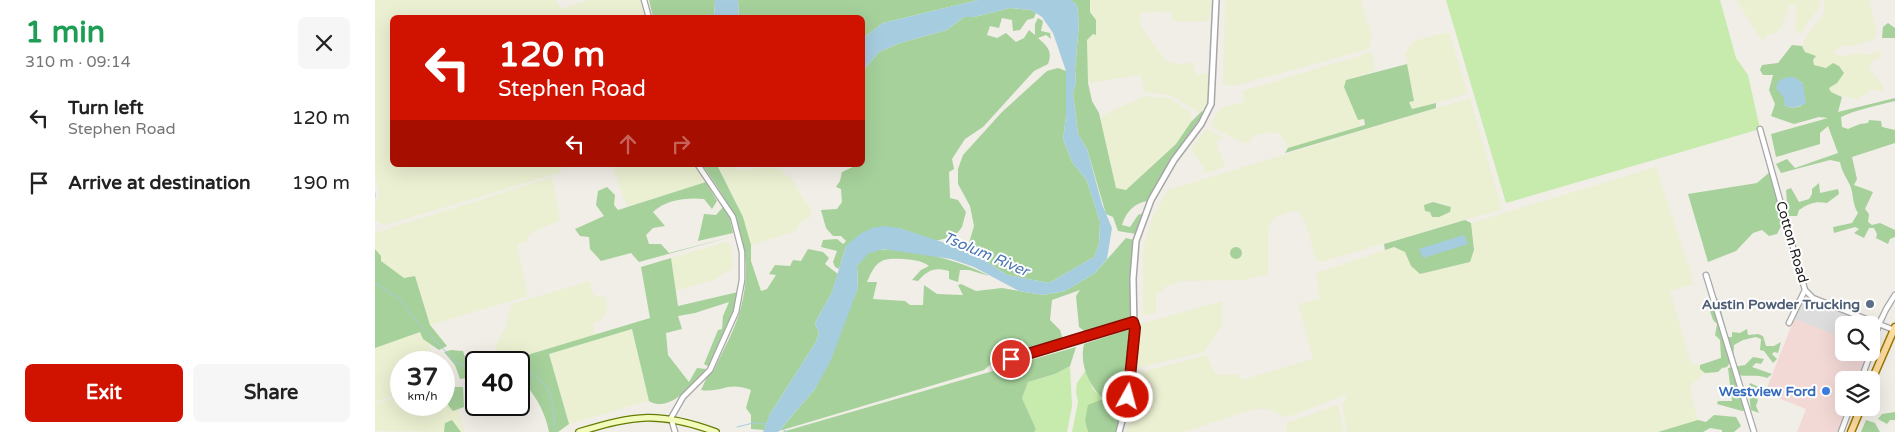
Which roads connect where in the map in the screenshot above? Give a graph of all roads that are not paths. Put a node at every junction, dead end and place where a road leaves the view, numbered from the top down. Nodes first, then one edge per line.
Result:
1 (644, 0) edge
2 (1216, 0) edge
3 (648, 15) edge
4 (1760, 129) dead end
5 (699, 167) edge
6 (1706, 275) dead end
7 (1805, 290) junction
8 (1895, 295) edge
9 (1859, 316) edge
10 (1133, 322) junction
11 (1880, 322) edge
12 (1789, 323) dead end
13 (1880, 324) edge
14 (1894, 329) edge
15 (994, 364) dead end
16 (1876, 371) edge
17 (1847, 416) edge
18 (1858, 416) edge
19 (671, 418) junction
20 (579, 432) edge
21 (675, 432) edge
22 (716, 432) edge
23 (1119, 432) edge
24 (1754, 432) edge
25 (1841, 432) edge
26 (1851, 432) edge

1 - 3 street
2 - 10 street
4 - 7 street, Cotton Road
5 - 19 street
6 - 24 street
7 - 9 street, Cotton Road
7 - 12 street
8 - 11 street
10 - 15 street
10 - 23 street
13 - 14 street, Cotton Road
14 - 16 main road
17 - 25 street
18 - 26 main road
19 - 20 main road
19 - 21 street
19 - 22 main road

